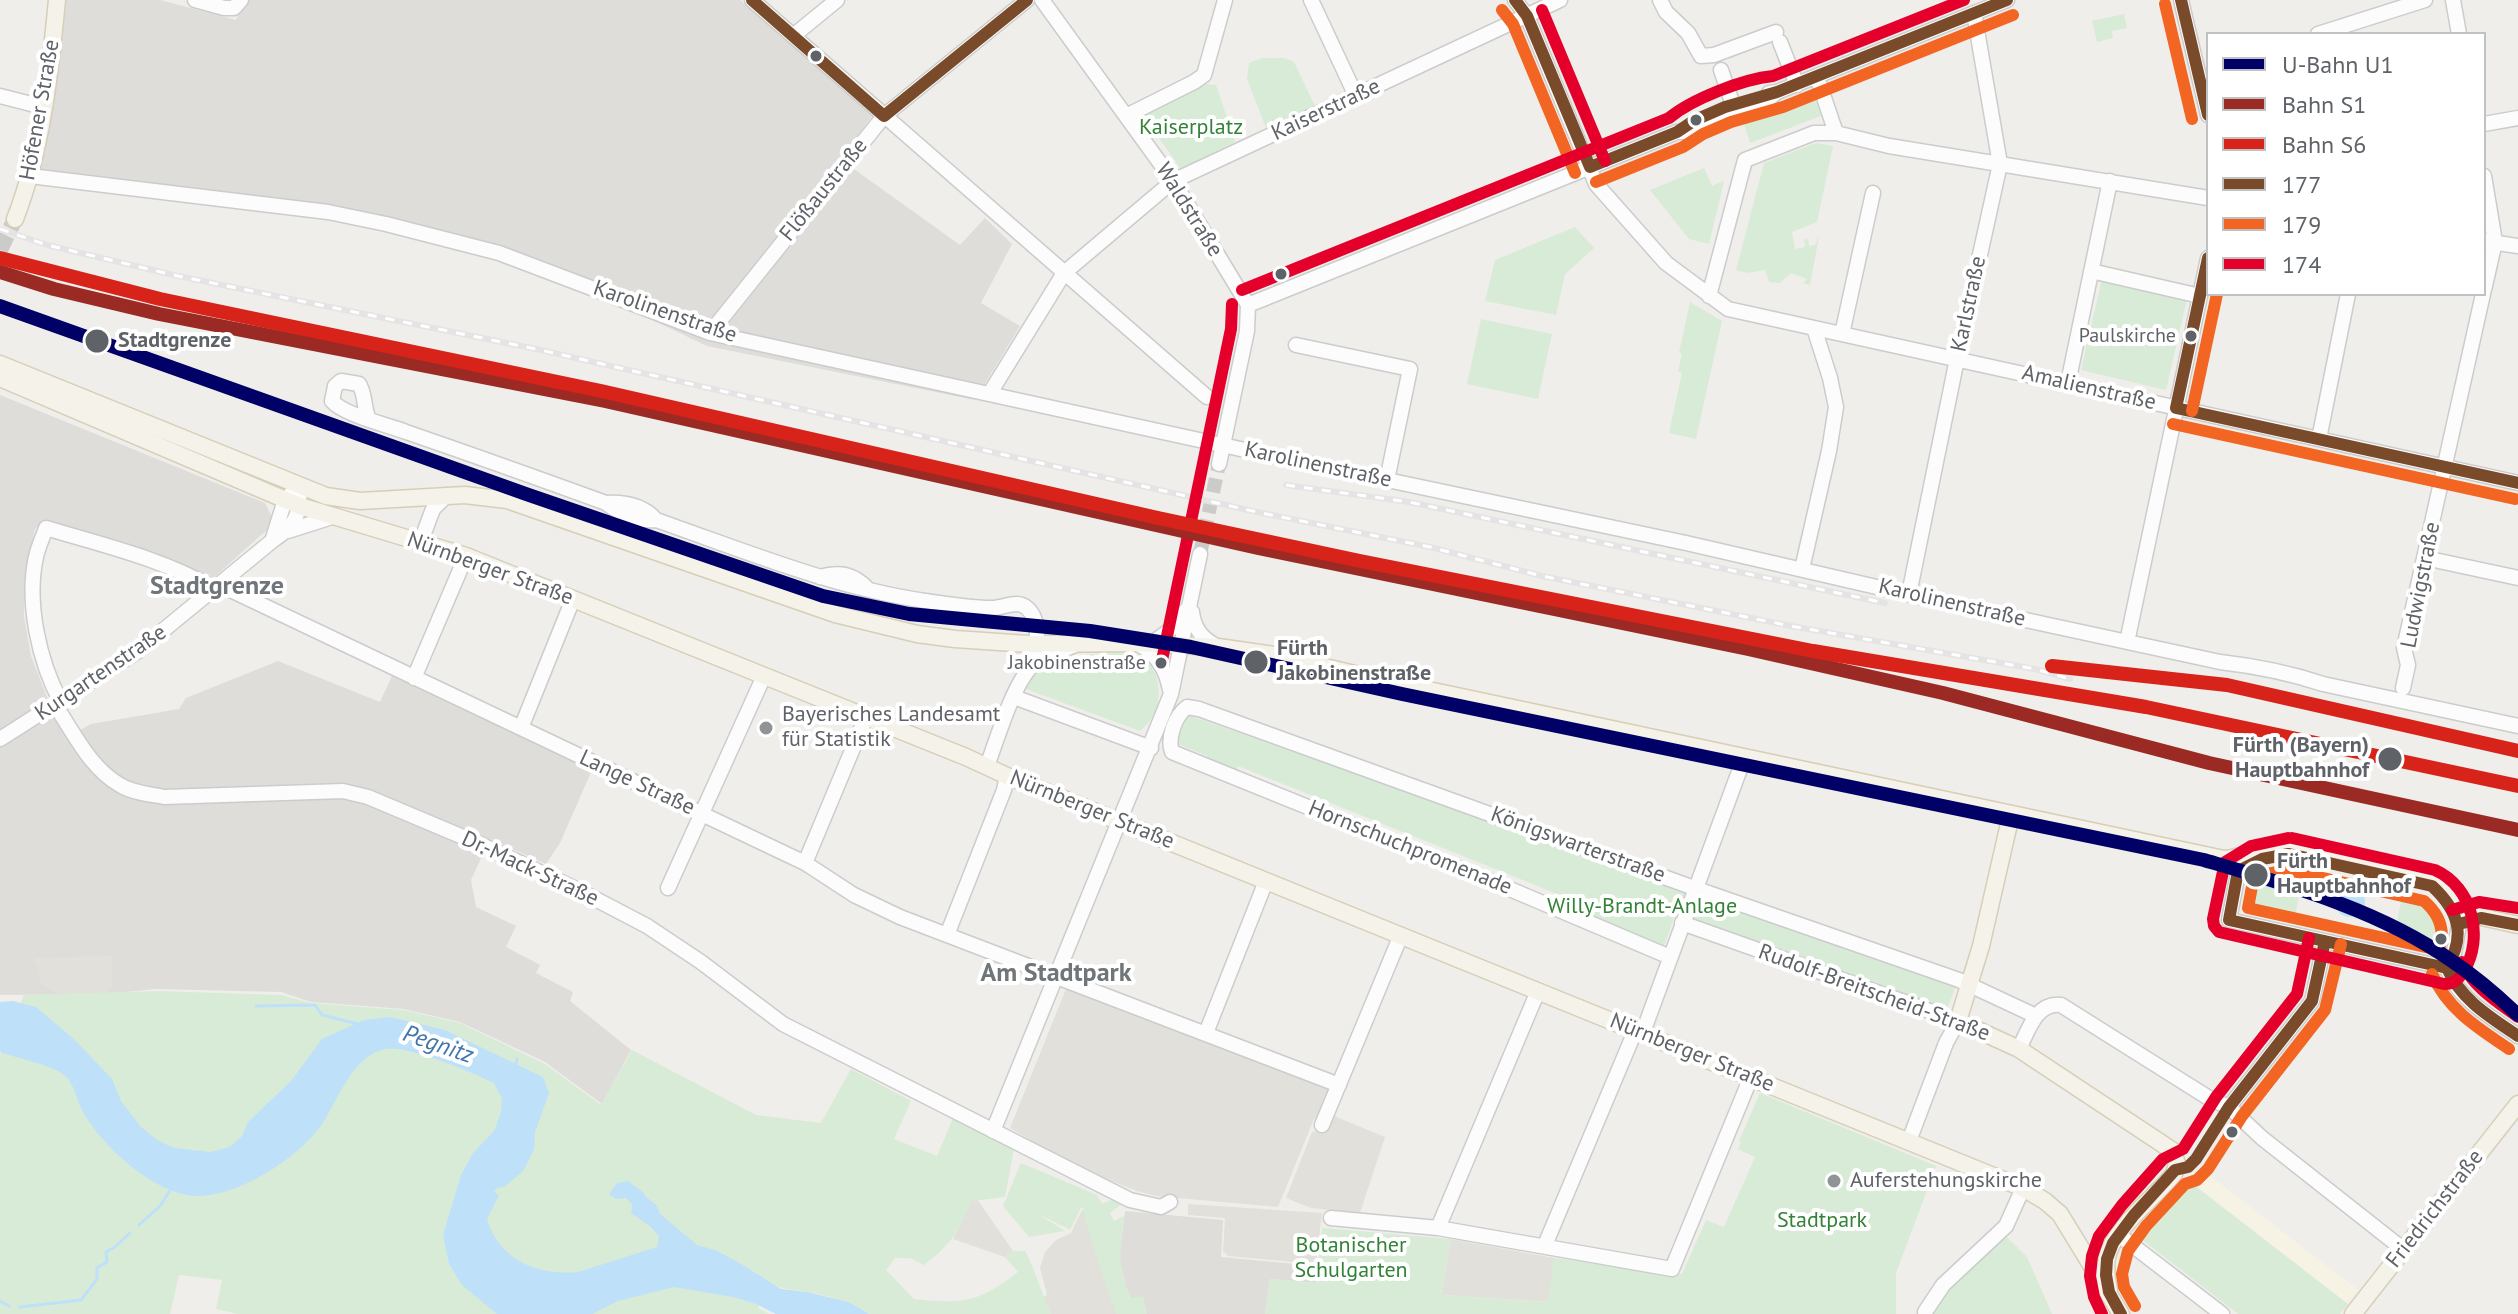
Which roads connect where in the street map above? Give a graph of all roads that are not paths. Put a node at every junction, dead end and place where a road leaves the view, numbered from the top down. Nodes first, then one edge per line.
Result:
1 (57, 0) edge
2 (195, 0) edge
3 (752, 0) edge
4 (837, 0) edge
5 (1027, 0) edge
6 (1042, 0) edge
7 (1225, 0) edge
8 (1311, 0) edge
9 (1515, 0) edge
10 (1560, 0) edge
11 (1660, 0) edge
12 (2007, 0) edge
13 (2181, 0) edge
14 (2425, 0) edge
15 (2453, 0) edge
16 (238, 4) edge
17 (1974, 13) junction
18 (1527, 16) junction
19 (2324, 32) edge
20 (2459, 32) edge
21 (793, 36) junction
22 (1721, 70) dead end
23 (2203, 70) edge
24 (1817, 77) junction
25 (1797, 85) junction
26 (1777, 92) junction
27 (0, 96) edge
28 (1356, 96) junction
29 (2206, 97) edge
30 (1733, 105) junction
31 (43, 107) junction
32 (884, 116) junction
33 (1126, 116) junction
34 (2518, 118) edge
35 (2486, 124) edge
36 (1677, 132) junction
37 (1836, 133) junction
38 (2000, 164) junction
39 (1590, 167) junction
40 (30, 176) junction
41 (1173, 181) junction
42 (2110, 181) junction
43 (1873, 193) dead end
44 (2206, 198) edge
45 (2486, 202) edge
46 (15, 219) tunnel mouth
47 (2489, 241) edge
48 (2518, 246) edge
49 (2206, 268) edge
50 (2091, 271) junction
51 (2486, 272) edge
52 (1064, 273) junction
53 (1709, 296) junction
54 (2200, 296) junction
55 (2348, 296) edge
56 (2483, 296) edge
57 (1248, 305) junction
58 (1814, 328) junction
59 (710, 333) junction
60 (1842, 334) junction
61 (1296, 345) dead end
62 (1957, 359) junction
63 (0, 364) edge
64 (0, 378) edge
65 (2068, 383) junction
66 (990, 393) junction
67 (1207, 397) dead end
68 (2176, 408) junction
69 (369, 419) dead end
70 (2319, 439) junction
71 (1224, 445) junction
72 (1219, 464) tunnel mouth
73 (2445, 467) junction
74 (1387, 480) junction
75 (2518, 483) edge
76 (299, 486) junction
77 (447, 495) junction
78 (293, 503) junction
79 (332, 517) junction
80 (46, 528) joint
81 (288, 531) junction
82 (272, 541) junction
83 (421, 541) junction
84 (1200, 554) tunnel mouth
85 (466, 556) junction
86 (2425, 558) junction
87 (1802, 569) junction
88 (2518, 578) edge
89 (217, 587) junction
90 (1909, 594) junction
91 (573, 599) junction
92 (1191, 603) junction
93 (2127, 642) junction
94 (1143, 644) junction
95 (1181, 644) junction
96 (1036, 645) junction
97 (1077, 645) junction
98 (1218, 647) junction
99 (1032, 666) junction
100 (764, 676) junction
101 (414, 678) junction
102 (2403, 688) dead end
103 (1171, 694) junction
104 (1014, 697) junction
105 (58, 704) junction
106 (866, 717) junction
107 (2518, 726) edge
108 (521, 728) junction
109 (0, 739) edge
110 (1151, 748) junction
111 (1744, 758) junction
112 (1193, 762) joint
113 (987, 766) junction
114 (1007, 776) junction
115 (703, 814) junction
116 (2011, 815) junction
117 (1120, 821) junction
118 (2241, 858) junction
119 (805, 863) junction
120 (1266, 881) junction
121 (668, 888) dead end
122 (1697, 889) junction
123 (2477, 916) junction
124 (1682, 923) junction
125 (2518, 925) edge
126 (947, 935) junction
127 (1401, 935) junction
128 (2325, 941) junction
129 (1670, 957) junction
130 (2448, 973) junction
131 (1056, 975) junction
132 (1970, 984) junction
133 (1538, 991) junction
134 (2036, 1016) junction
135 (1958, 1021) junction
136 (1640, 1032) junction
137 (1206, 1033) junction
138 (2518, 1036) edge
139 (2019, 1049) junction
140 (1751, 1077) junction
141 (1339, 1085) junction
142 (2518, 1104) edge
143 (2229, 1107) junction
144 (1322, 1125) dead end
145 (993, 1131) junction
146 (1909, 1141) junction
147 (2023, 1188) junction
148 (1170, 1202) dead end
149 (1331, 1218) dead end
150 (1438, 1228) junction
151 (2075, 1237) junction
152 (2116, 1239) junction
153 (1545, 1245) junction
154 (2404, 1250) junction
155 (2109, 1291) junction
156 (1925, 1312) edge
157 (2121, 1314) edge
158 (2222, 1314) edge
159 (2353, 1314) edge

1 - 31 main road, Höfener Straße
2 - 16 street
3 - 21 street
4 - 21 street
5 - 32 street, Flößaustraße
6 - 33 street, Waldstraße
7 - 33 street
8 - 28 street
9 - 18 street, Amalienstraße
10 - 18 street, Kaiserstraße
11 - 25 street
12 - 17 street
13 - 23 street
14 - 19 street
15 - 20 street
17 - 24 street
17 - 38 street, Karlstraße
18 - 28 street, Kaiserstraße
18 - 39 street, Amalienstraße
21 - 32 street
22 - 30 street
23 - 29 street
24 - 25 street
24 - 37 street
25 - 26 street
26 - 30 street
26 - 36 street
27 - 31 street
28 - 41 street, Kaiserstraße
30 - 36 street
31 - 40 main road, Höfener Straße
32 - 52 street
32 - 59 street, Flößaustraße
33 - 41 street, Waldstraße
34 - 35 street
36 - 39 street
37 - 38 street
37 - 53 street
38 - 42 street
38 - 62 street, Karlstraße
39 - 53 street, Amalienstraße
39 - 57 street
40 - 46 main road, Höfener Straße
40 - 59 street, Karolinenstraße
41 - 52 street, Kaiserstraße
41 - 57 street, Waldstraße
42 - 44 street
42 - 50 street
43 - 60 street
45 - 47 street, Ludwigstraße
47 - 48 street
47 - 51 street, Ludwigstraße
49 - 54 street
50 - 54 street
50 - 65 street
52 - 66 street, Kaiserstraße
52 - 67 street
53 - 58 street, Amalienstraße
54 - 68 street
55 - 70 street
56 - 73 street, Ludwigstraße
57 - 71 street
58 - 60 street, Amalienstraße
58 - 87 street
59 - 66 street, Karolinenstraße
60 - 62 street, Amalienstraße
61 - 74 street
62 - 65 street, Amalienstraße
62 - 90 street, Karlstraße
63 - 76 main road
64 - 78 main road, Nürnberger Straße
65 - 68 street, Amalienstraße
66 - 71 street, Karolinenstraße
68 - 70 street, Amalienstraße
68 - 93 street
69 - 96 street
70 - 73 street, Amalienstraße
71 - 72 street
71 - 74 street, Karolinenstraße
73 - 75 street, Amalienstraße
73 - 86 street, Ludwigstraße
74 - 87 street, Karolinenstraße
76 - 77 main road
76 - 78 street
77 - 83 street
77 - 96 main road
78 - 79 main road, Nürnberger Straße
78 - 81 street
78 - 82 street
79 - 81 street, Kurgartenstraße
79 - 83 main road, Nürnberger Straße
80 - 89 street, Lange Straße
80 - 105 street, Dr.-Mack-Straße
81 - 82 street, Kurgartenstraße
82 - 89 street, Kurgartenstraße
83 - 85 main road, Nürnberger Straße
84 - 92 street
85 - 91 main road, Nürnberger Straße
85 - 101 street
86 - 88 street
86 - 102 street, Ludwigstraße
87 - 90 street, Karolinenstraße
89 - 101 street, Lange Straße
89 - 105 street, Kurgartenstraße
90 - 93 street, Karolinenstraße
91 - 100 main road, Nürnberger Straße
91 - 108 street
92 - 94 street
92 - 95 street
92 - 98 street
93 - 107 street, Karolinenstraße
94 - 95 main road
94 - 97 main road
94 - 103 street
95 - 98 main road
95 - 103 street
96 - 97 main road
96 - 99 street
97 - 99 street
98 - 111 main road
99 - 104 street
100 - 106 main road, Nürnberger Straße
100 - 115 street
101 - 108 street, Lange Straße
103 - 110 street
104 - 110 street
104 - 113 street
105 - 109 street, Kurgartenstraße
105 - 145 street, Dr.-Mack-Straße
106 - 113 main road, Nürnberger Straße
106 - 119 street
108 - 115 street, Lange Straße
110 - 117 street
111 - 116 main road
111 - 122 street
112 - 122 street, Königswarterstraße
112 - 129 street, Hornschuchpromenade
113 - 114 main road, Nürnberger Straße
114 - 117 main road, Nürnberger Straße
114 - 126 street
115 - 119 street, Lange Straße
115 - 121 street
116 - 118 main road
116 - 132 main road
117 - 120 main road, Nürnberger Straße
117 - 131 street
118 - 123 main road
118 - 128 street
119 - 126 street, Lange Straße
120 - 127 main road, Nürnberger Straße
120 - 137 street
122 - 124 street
122 - 132 street, Königswarterstraße
123 - 125 main road
123 - 130 street
124 - 129 street
124 - 135 street, Rudolf-Breitscheid-Straße
126 - 131 street, Lange Straße
127 - 133 main road, Nürnberger Straße
127 - 141 street
128 - 130 street
128 - 143 street
129 - 136 street
130 - 138 street
131 - 137 street, Lange Straße
131 - 145 street
132 - 134 street, Königswarterstraße
132 - 135 main road
133 - 136 main road, Nürnberger Straße
133 - 150 street
134 - 139 street
134 - 143 street
135 - 139 main road, Rudolf-Breitscheid-Straße
135 - 146 street
136 - 140 main road, Nürnberger Straße
136 - 153 street
137 - 141 street, Lange Straße
139 - 152 main road, Rudolf-Breitscheid-Straße
140 - 146 main road, Nürnberger Straße
140 - 153 street
141 - 144 street
142 - 154 main road, Friedrichstraße
143 - 154 street
145 - 148 street, Dr.-Mack-Straße
146 - 147 main road, Nürnberger Straße
147 - 151 main road, Nürnberger Straße
147 - 156 street
149 - 150 street
150 - 153 street
151 - 152 main road
151 - 155 main road, Nürnberger Straße
152 - 155 main road
152 - 158 street
154 - 159 main road, Friedrichstraße
155 - 157 main road, Nürnberger Straße

